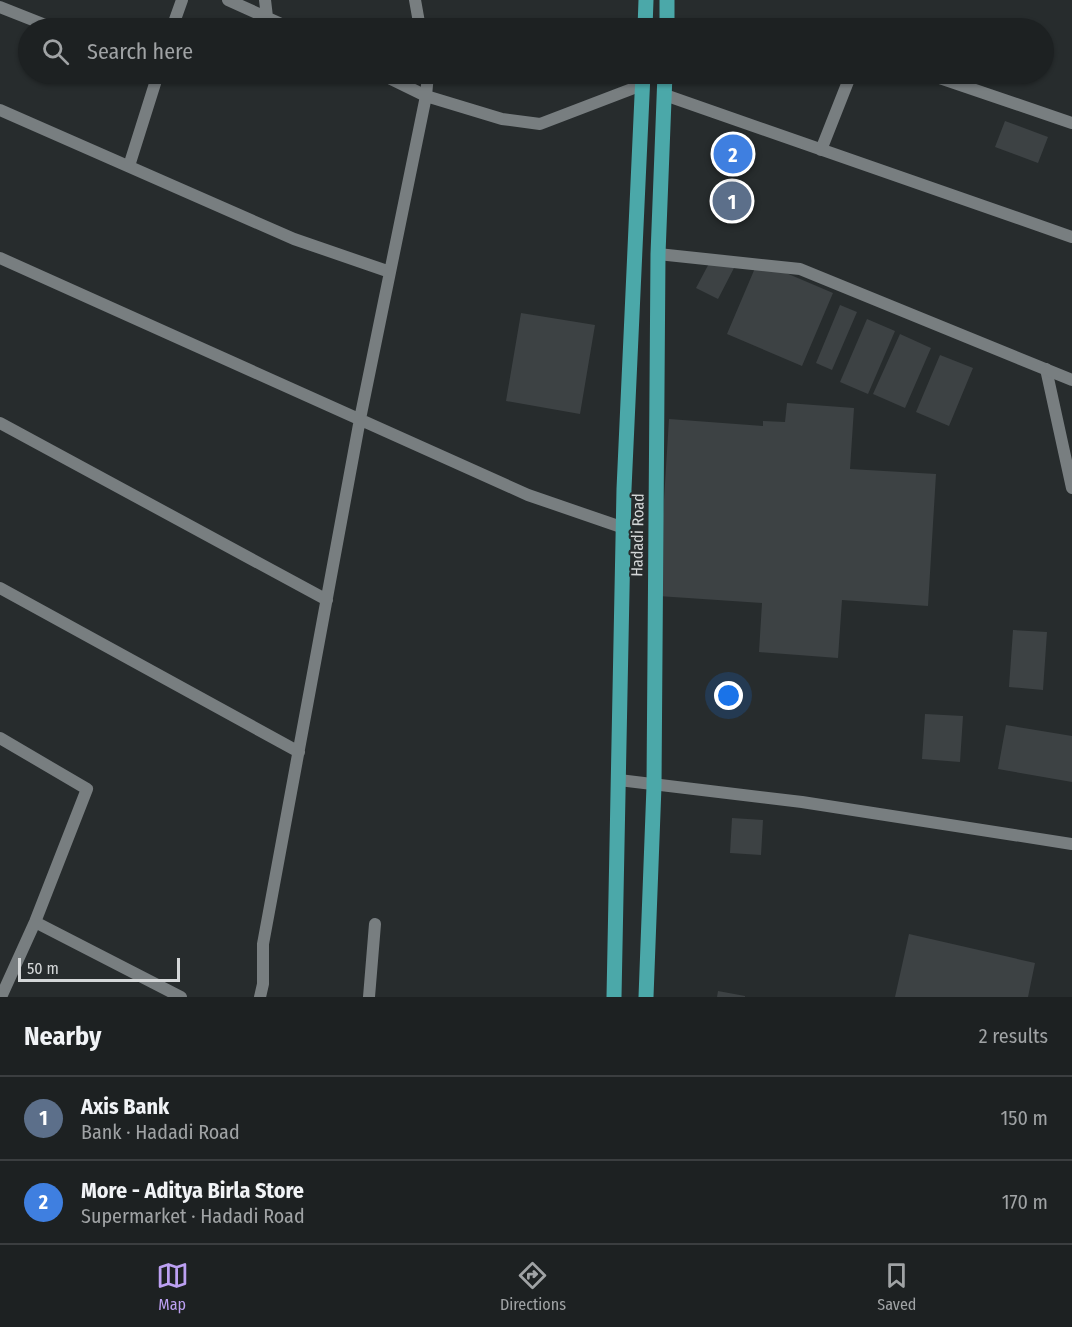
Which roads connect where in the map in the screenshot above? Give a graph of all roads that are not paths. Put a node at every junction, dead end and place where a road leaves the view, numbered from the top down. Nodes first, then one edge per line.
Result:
1 (182, 0) edge
2 (228, 0) edge
3 (265, 0) edge
4 (415, 0) edge
5 (646, 0) edge
6 (667, 0) edge
7 (0, 7) edge
8 (267, 17) joint
9 (28, 18) edge
10 (176, 18) edge
11 (418, 18) edge
12 (645, 18) edge
13 (667, 18) edge
14 (155, 84) edge
15 (401, 84) edge
16 (427, 84) edge
17 (632, 84) edge
18 (643, 84) edge
19 (665, 84) edge
20 (847, 84) edge
21 (957, 84) edge
22 (665, 95) junction
23 (426, 96) junction
24 (0, 110) edge
25 (1072, 123) edge
26 (821, 150) junction
27 (129, 166) junction
28 (1072, 237) edge
29 (658, 254) junction
30 (0, 258) edge
31 (390, 272) junction
32 (1046, 369) junction
33 (1072, 380) edge
34 (360, 419) junction
35 (0, 423) edge
36 (1072, 488) edge
37 (624, 528) junction
38 (0, 588) edge
39 (327, 600) junction
40 (0, 738) edge
41 (300, 752) junction
42 (619, 780) junction
43 (654, 786) junction
44 (1072, 844) edge
45 (35, 922) junction
46 (375, 924) dead end
47 (1, 997) edge
48 (181, 997) edge
49 (260, 997) edge
50 (369, 997) edge
51 (614, 997) edge
52 (646, 997) edge

1 - 10 street
2 - 8 street
3 - 8 street
4 - 11 street
5 - 12 main road
6 - 13 main road
7 - 9 street
14 - 27 street
15 - 23 street
16 - 23 street
17 - 23 street
18 - 37 main road
19 - 22 main road, Hadadi Road
20 - 26 street
21 - 25 street
22 - 26 street
22 - 29 main road, Hadadi Road
23 - 31 street
24 - 27 street
26 - 28 street
27 - 31 street
29 - 32 street
29 - 43 main road, Hadadi Road
30 - 34 street
31 - 34 street
32 - 33 street
32 - 36 street
34 - 37 street
34 - 39 street
35 - 39 street
37 - 42 main road
38 - 41 street
39 - 41 street
40 - 45 street
41 - 49 street
42 - 43 street
42 - 51 main road
43 - 44 street
43 - 52 main road, Hadadi Road
45 - 47 street
45 - 48 street
46 - 50 street

